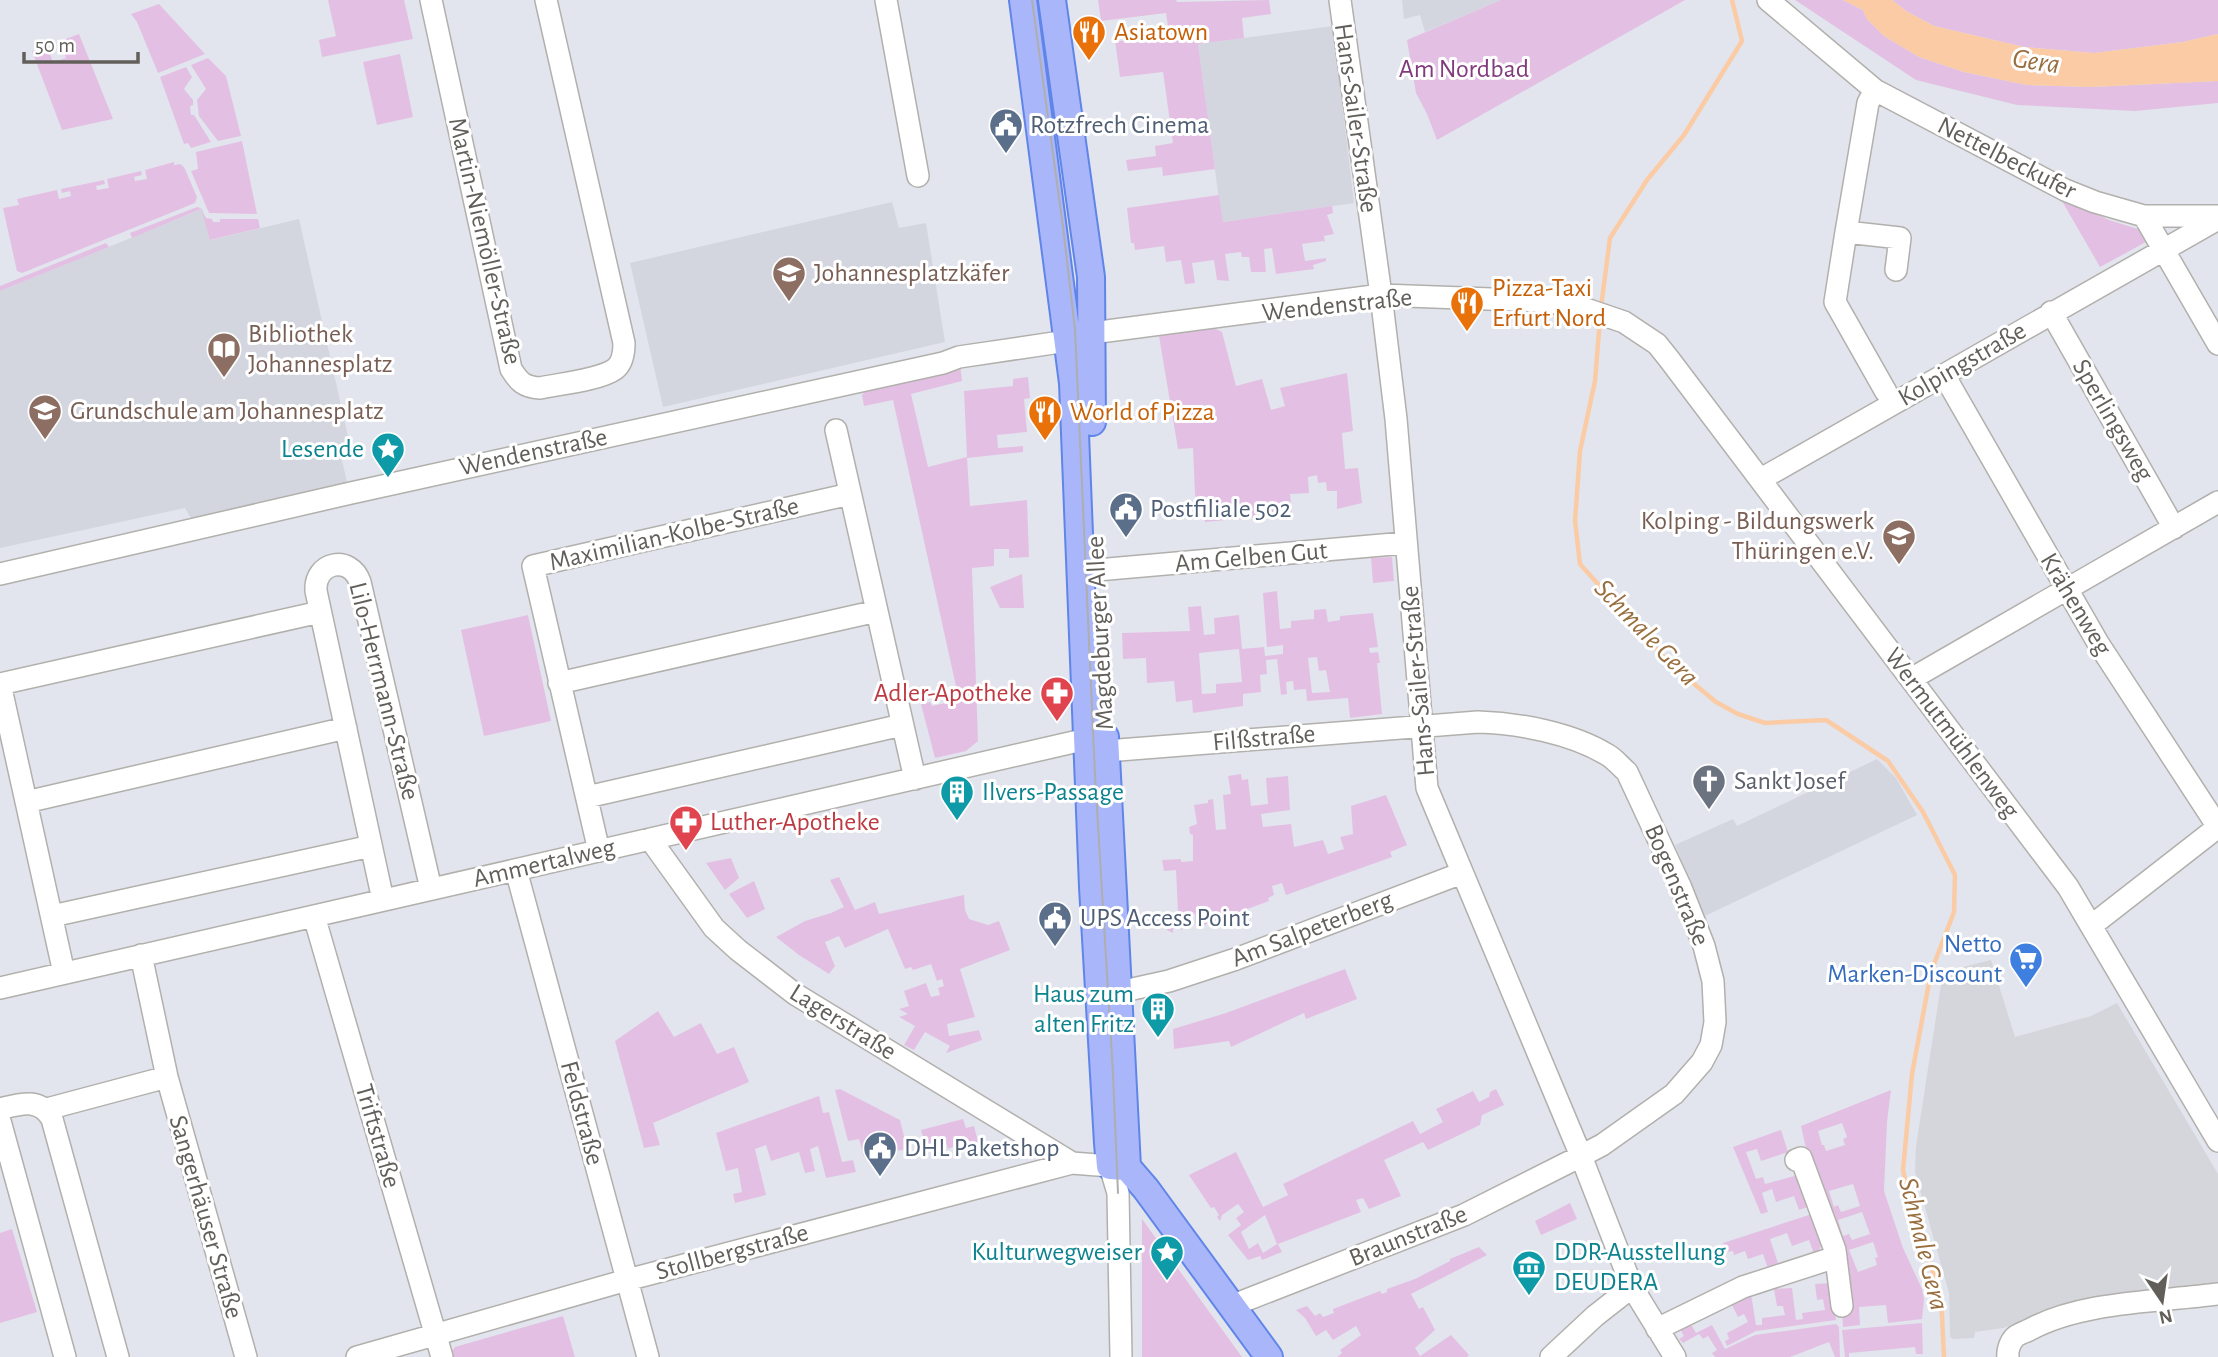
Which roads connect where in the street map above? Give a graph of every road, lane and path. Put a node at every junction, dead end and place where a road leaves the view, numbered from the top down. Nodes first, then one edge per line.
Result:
1 (431, 0) edge
2 (546, 0) edge
3 (886, 0) edge
4 (1023, 0) edge
5 (1052, 0) edge
6 (1340, 0) edge
7 (1768, 0) edge
8 (1875, 90) junction
9 (918, 176) dead end
10 (2144, 216) junction
11 (2218, 217) edge
12 (1846, 232) junction
13 (2163, 250) junction
14 (1896, 270) dead end
15 (1381, 295) junction
16 (2051, 313) junction
17 (1080, 337) junction
18 (1657, 344) joint
19 (2218, 344) edge
20 (1944, 375) junction
21 (1886, 392) dead end
22 (836, 430) dead end
23 (1761, 479) junction
24 (850, 494) junction
25 (2218, 502) edge
26 (2174, 528) junction
27 (1405, 543) junction
28 (1097, 570) junction
29 (0, 573) edge
30 (2066, 590) junction
31 (877, 611) junction
32 (320, 612) junction
33 (1911, 679) junction
34 (559, 683) junction
35 (0, 684) edge
36 (902, 724) junction
37 (1422, 725) junction
38 (346, 727) junction
39 (1096, 745) junction
40 (915, 779) junction
41 (587, 797) junction
42 (26, 802) junction
43 (2218, 827) edge
44 (649, 839) junction
45 (371, 846) junction
46 (599, 851) junction
47 (516, 870) junction
48 (1462, 873) junction
49 (431, 889) junction
50 (383, 900) junction
51 (52, 916) junction
52 (314, 916) junction
53 (2091, 926) junction
54 (141, 955) junction
55 (64, 973) junction
56 (0, 988) edge
57 (1119, 992) junction
58 (167, 1077) junction
59 (0, 1109) edge
60 (47, 1110) junction
61 (0, 1121) edge
62 (2218, 1141) edge
63 (1581, 1156) junction
64 (1796, 1160) dead end
65 (1072, 1163) junction
66 (1119, 1166) junction
67 (1836, 1257) junction
68 (627, 1280) junction
69 (1632, 1287) junction
70 (2218, 1294) edge
71 (1231, 1306) junction
72 (1842, 1306) dead end
73 (1657, 1329) junction
74 (435, 1334) junction
75 (65, 1357) edge
76 (117, 1357) edge
77 (246, 1357) edge
78 (357, 1357) edge
79 (442, 1357) edge
80 (649, 1357) edge
81 (1121, 1357) edge
82 (1269, 1357) edge
83 (1551, 1357) edge
84 (1675, 1357) edge
85 (2008, 1357) edge

1 - 2 street, Martin-Niemöller-Straße
3 - 9 street
4 - 17 main road, Magdeburger Allee
5 - 17 main road, Magdeburger Allee
6 - 15 street, Hans-Sailer-Straße
7 - 8 street, Nettelbeckufer
8 - 10 street, Nettelbeckufer
8 - 12 street
10 - 11 street, Nettelbeckufer
10 - 13 street
11 - 13 street, Nettelbeckufer
12 - 14 street
12 - 21 street, Kolpingstraße
13 - 16 street, Kolpingstraße
13 - 19 street
15 - 17 street, Wendenstraße
15 - 18 street, Wendenstraße
15 - 27 street, Hans-Sailer-Straße
16 - 20 street, Kolpingstraße
16 - 26 street, Sperlingsweg
17 - 28 main road, Magdeburger Allee
17 - 29 street, Wendenstraße
17 - 39 main road, Magdeburger Allee
18 - 23 street, Wermutmühlenweg
20 - 23 street, Kolpingstraße
20 - 30 street, Krähenweg
22 - 24 street
23 - 33 street, Wermutmühlenweg
24 - 31 street
24 - 34 street, Maximilian-Kolbe-Straße
25 - 26 street
26 - 30 street
27 - 28 street, Am Gelben Gut
27 - 37 street, Hans-Sailer-Straße
28 - 39 main road, Magdeburger Allee
30 - 33 street
30 - 43 street, Krähenweg
31 - 34 street
31 - 36 street
32 - 35 street, Lilo-Herrmann-Straße
32 - 38 street, Lilo-Herrmann-Straße
32 - 49 street, Lilo-Herrmann-Straße
33 - 53 street, Wermutmühlenweg
34 - 41 street, Maximilian-Kolbe-Straße
35 - 42 street, Lilo-Herrmann-Straße
36 - 40 street
36 - 41 street
37 - 39 street, Filßstraße
37 - 48 street, Hans-Sailer-Straße
37 - 63 street, Bogenstraße
38 - 42 street, Lilo-Herrmann-Straße
38 - 45 street, Lilo-Herrmann-Straße
39 - 40 street, Ammertalweg
39 - 57 main road, Magdeburger Allee
39 - 66 main road, Magdeburger Allee
40 - 44 street, Ammertalweg
41 - 46 street, Maximilian-Kolbe-Straße
42 - 51 street, Lilo-Herrmann-Straße
43 - 53 street
44 - 46 street, Ammertalweg
44 - 65 street, Lagerstraße
45 - 50 street, Lilo-Herrmann-Straße
45 - 51 street
46 - 47 street, Ammertalweg
47 - 49 street, Ammertalweg
47 - 68 street, Feldstraße
48 - 57 street, Am Salpeterberg
48 - 63 street, Hans-Sailer-Straße
49 - 50 street, Ammertalweg
50 - 52 street, Ammertalweg
51 - 55 street, Lilo-Herrmann-Straße
52 - 54 street, Ammertalweg
52 - 74 street, Triftstraße
53 - 62 street, Wermutmühlenweg
54 - 55 street, Ammertalweg
54 - 58 street, Sangerhäuser Straße
55 - 56 street, Ammertalweg
57 - 66 main road, Magdeburger Allee
58 - 60 street
58 - 77 street, Sangerhäuser Straße
59 - 60 street
60 - 76 street
61 - 75 street
63 - 69 street, Hans-Sailer-Straße
63 - 71 street, Braunstraße
64 - 67 street
65 - 66 street, Stollbergstraße
65 - 68 street, Stollbergstraße
66 - 71 main road
66 - 81 street, Magdeburger Allee
67 - 72 street
67 - 73 street
68 - 74 street, Stollbergstraße
68 - 80 street, Feldstraße
69 - 73 street, Hans-Sailer-Straße
69 - 83 street
70 - 85 street
71 - 82 main road
73 - 84 street, Hans-Sailer-Straße
74 - 78 street, Stollbergstraße
74 - 79 street, Triftstraße

